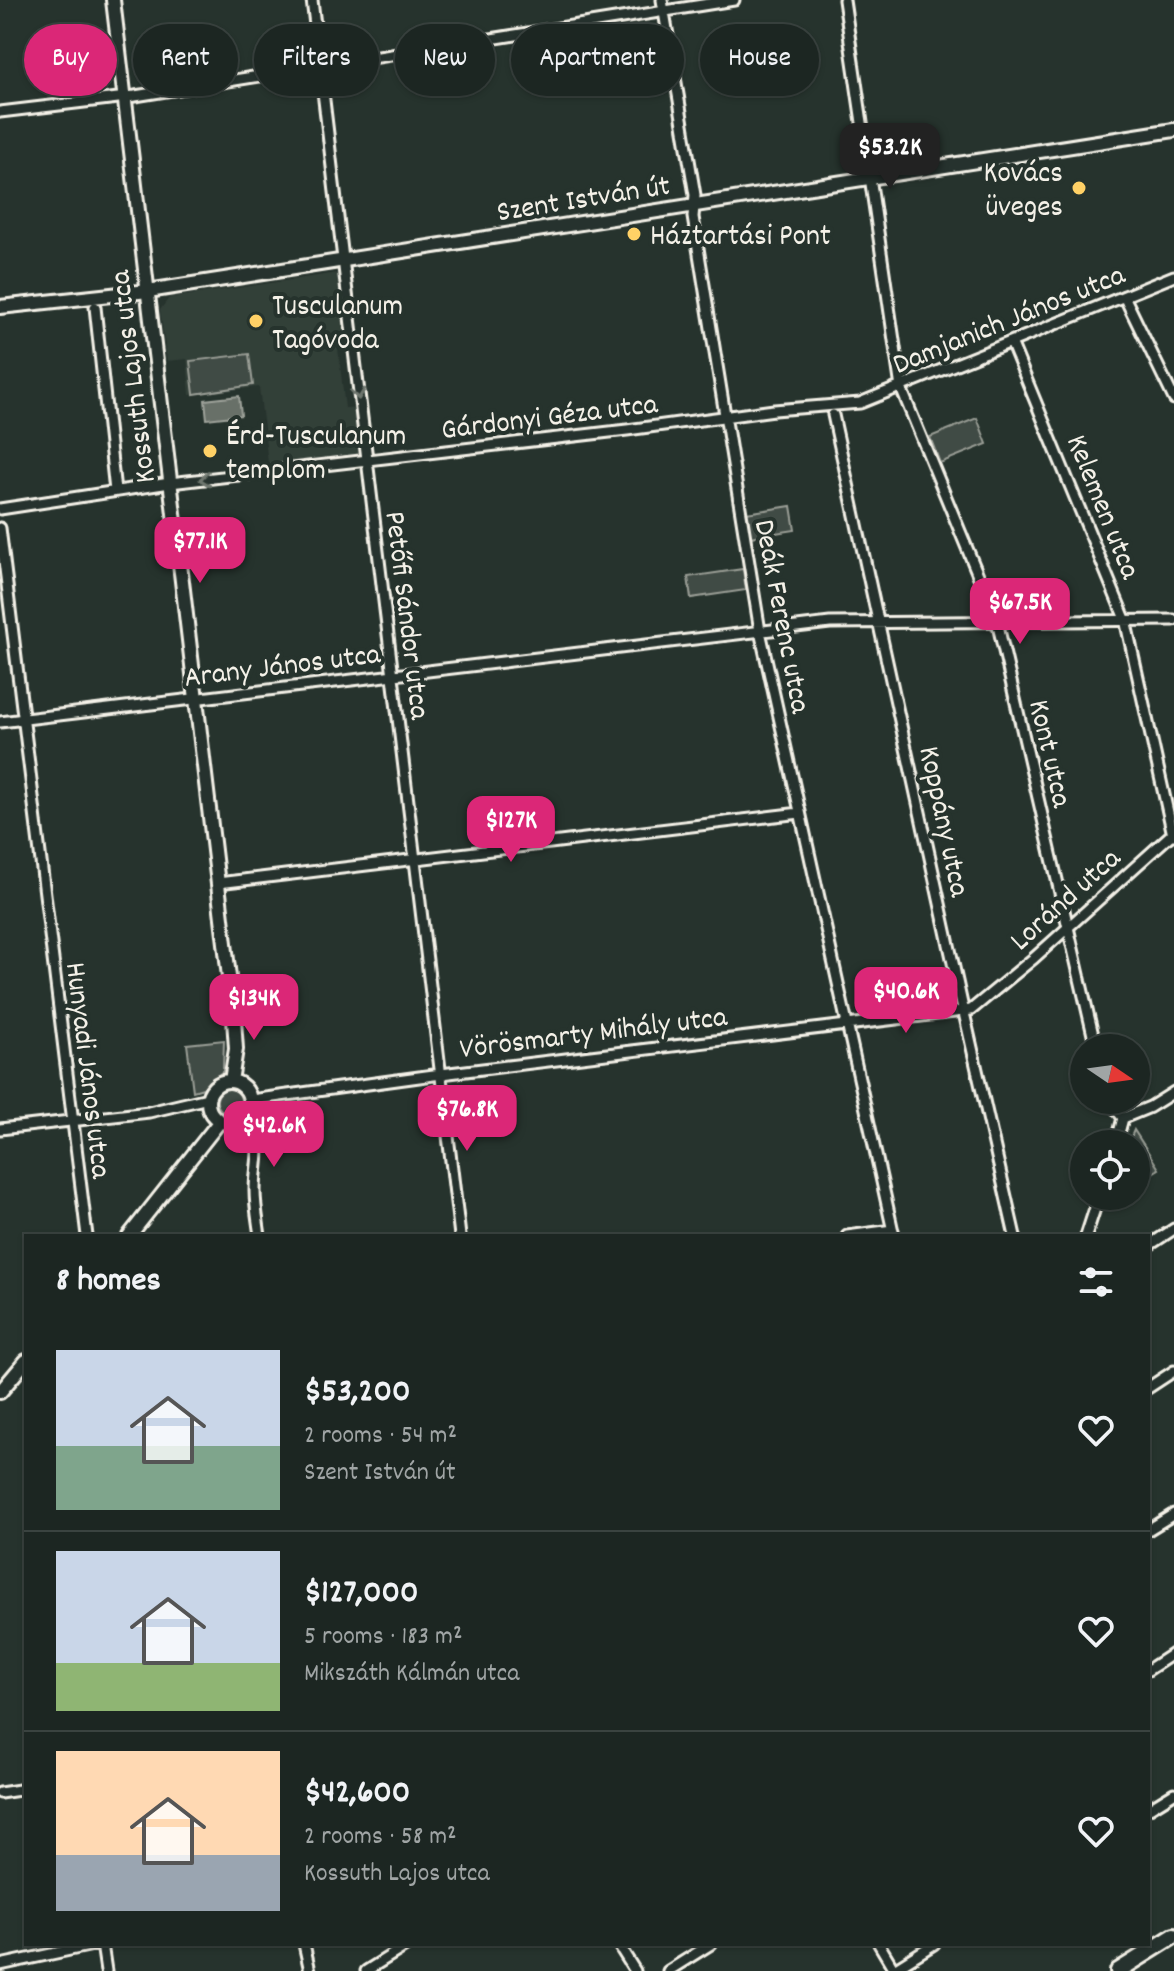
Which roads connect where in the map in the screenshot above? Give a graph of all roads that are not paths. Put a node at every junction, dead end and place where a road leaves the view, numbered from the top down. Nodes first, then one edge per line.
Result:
1 (113, 0) edge
2 (312, 0) edge
3 (662, 0) edge
4 (734, 0) edge
5 (844, 0) edge
6 (663, 11) junction
7 (315, 24) edge
8 (379, 57) edge
9 (254, 77) edge
10 (323, 96) edge
11 (124, 97) junction
12 (0, 112) edge
13 (1174, 130) edge
14 (872, 178) junction
15 (693, 206) junction
16 (343, 261) junction
17 (1174, 276) edge
18 (148, 291) junction
19 (1124, 296) junction
20 (0, 307) edge
21 (95, 307) dead end
22 (1011, 342) junction
23 (901, 388) junction
24 (1174, 399) edge
25 (860, 403) junction
26 (818, 407) junction
27 (833, 415) junction
28 (724, 417) junction
29 (366, 461) junction
30 (170, 483) junction
31 (115, 491) junction
32 (0, 509) edge
33 (0, 528) edge
34 (1125, 619) junction
35 (1174, 620) edge
36 (997, 621) junction
37 (878, 623) junction
38 (760, 631) junction
39 (393, 675) junction
40 (196, 699) junction
41 (24, 719) junction
42 (0, 722) edge
43 (800, 813) junction
44 (1174, 835) edge
45 (415, 858) junction
46 (218, 883) junction
47 (1067, 926) junction
48 (963, 1012) junction
49 (846, 1025) junction
50 (1093, 1034) edge
51 (441, 1074) junction
52 (231, 1081) junction
53 (1174, 1092) edge
54 (208, 1098) junction
55 (251, 1100) junction
56 (1120, 1114) edge
57 (246, 1116) junction
58 (1123, 1118) junction
59 (71, 1121) junction
60 (220, 1121) junction
61 (0, 1129) edge
62 (1120, 1130) edge
63 (1094, 1210) edge
64 (1174, 1229) edge
65 (893, 1233) edge
66 (87, 1234) edge
67 (131, 1234) edge
68 (260, 1234) edge
69 (460, 1234) edge
70 (1015, 1234) edge
71 (1087, 1234) edge
72 (1150, 1245) edge
73 (24, 1363) edge
74 (1174, 1371) edge
75 (1150, 1387) edge
76 (0, 1392) edge
77 (1174, 1514) edge
78 (1150, 1529) edge
79 (1174, 1653) edge
80 (1150, 1669) edge
81 (24, 1789) edge
82 (0, 1793) edge
83 (1174, 1793) edge
84 (1150, 1808) edge
85 (1174, 1936) edge
86 (90, 1946) edge
87 (100, 1946) edge
88 (304, 1946) edge
89 (406, 1946) edge
90 (619, 1946) edge
91 (708, 1946) edge
92 (880, 1946) edge
93 (931, 1946) edge
94 (1147, 1948) edge
95 (0, 1965) edge
96 (894, 1970) edge
97 (106, 1971) edge
98 (310, 1971) edge
99 (366, 1971) edge
100 (635, 1971) edge
101 (668, 1971) edge
102 (1118, 1971) edge

1 - 11 street, Kossuth Lajos utca
2 - 7 street, Petőfi Sándor utca
3 - 6 street, Deák Ferenc utca
4 - 6 street
5 - 14 street, Kont utca
6 - 8 street
6 - 15 street, Deák Ferenc utca
9 - 11 street
10 - 16 street, Petőfi Sándor utca
11 - 12 street
11 - 18 street, Kossuth Lajos utca
13 - 14 street, Szent István út
14 - 15 street, Szent István út
14 - 23 street, Kont utca
15 - 16 street, Szent István út
15 - 28 street, Deák Ferenc utca
16 - 18 street, Szent István út
16 -> 29 street, Petőfi Sándor utca
17 - 19 street, Damjanich János utca
18 - 20 street, Szent István út
18 - 30 street, Kossuth Lajos utca
19 - 22 street, Damjanich János utca
19 - 24 street
21 - 31 street
22 - 23 street, Damjanich János utca
22 - 34 street, Kelemen utca
23 - 25 street, Damjanich János utca
23 - 36 street, Kont utca
25 - 26 street, Damjanich János utca
25 - 27 street, Damjanich János utca
26 - 27 street
26 - 28 street, Damjanich János utca
27 - 37 street, Koppány utca
28 - 29 street, Gárdonyi Géza utca
28 - 38 street, Deák Ferenc utca
29 -> 30 street, Gárdonyi Géza utca
29 - 39 street, Petőfi Sándor utca
30 - 31 street, Gárdonyi Géza utca
30 - 40 street, Kossuth Lajos utca
31 - 32 street, Gárdonyi Géza utca
33 - 41 street, Hunyadi János utca
34 - 35 street, Arany János utca
34 - 36 street, Arany János utca
34 - 44 street, Kelemen utca
36 - 37 street, Arany János utca
36 - 47 street, Kont utca
37 - 38 street, Arany János utca
37 - 48 street, Koppány utca
38 - 39 street, Arany János utca
38 - 43 street, Deák Ferenc utca
39 - 40 street, Arany János utca
39 - 45 street, Petőfi Sándor utca
40 - 41 street, Arany János utca
40 - 46 street, Kossuth Lajos utca
41 - 42 street, Arany János utca
41 - 59 street, Hunyadi János utca
43 - 45 street
43 - 49 street, Deák Ferenc utca
44 - 47 street, Loránd utca
45 - 46 street
45 - 51 street, Petőfi Sándor utca
46 - 52 street, Kossuth Lajos utca
47 - 48 street, Loránd utca
47 - 50 street, Kont utca
48 - 49 street, Loránd utca
48 - 70 street, Koppány utca
49 - 51 street, Vörösmarty Mihály utca
49 - 65 street, Deák Ferenc utca
51 - 55 street, Vörösmarty Mihály utca
51 - 69 street, Petőfi Sándor utca
52 - 54 street
52 - 55 street
53 - 58 street
54 - 59 street
54 - 60 street
55 - 57 street
56 - 58 street
57 - 60 street
57 - 68 street
58 - 62 street
59 - 61 street
59 - 66 street, Hunyadi János utca
60 - 67 street
63 - 71 street
64 - 72 street
73 - 76 street
74 - 75 street
77 - 78 street
79 - 80 street
81 - 82 street
83 - 84 street
85 - 94 main road
86 - 95 street
87 - 97 street
88 - 98 street
89 - 99 street
90 - 100 street
91 - 101 street
92 - 96 street
93 - 96 street
94 - 102 main road

